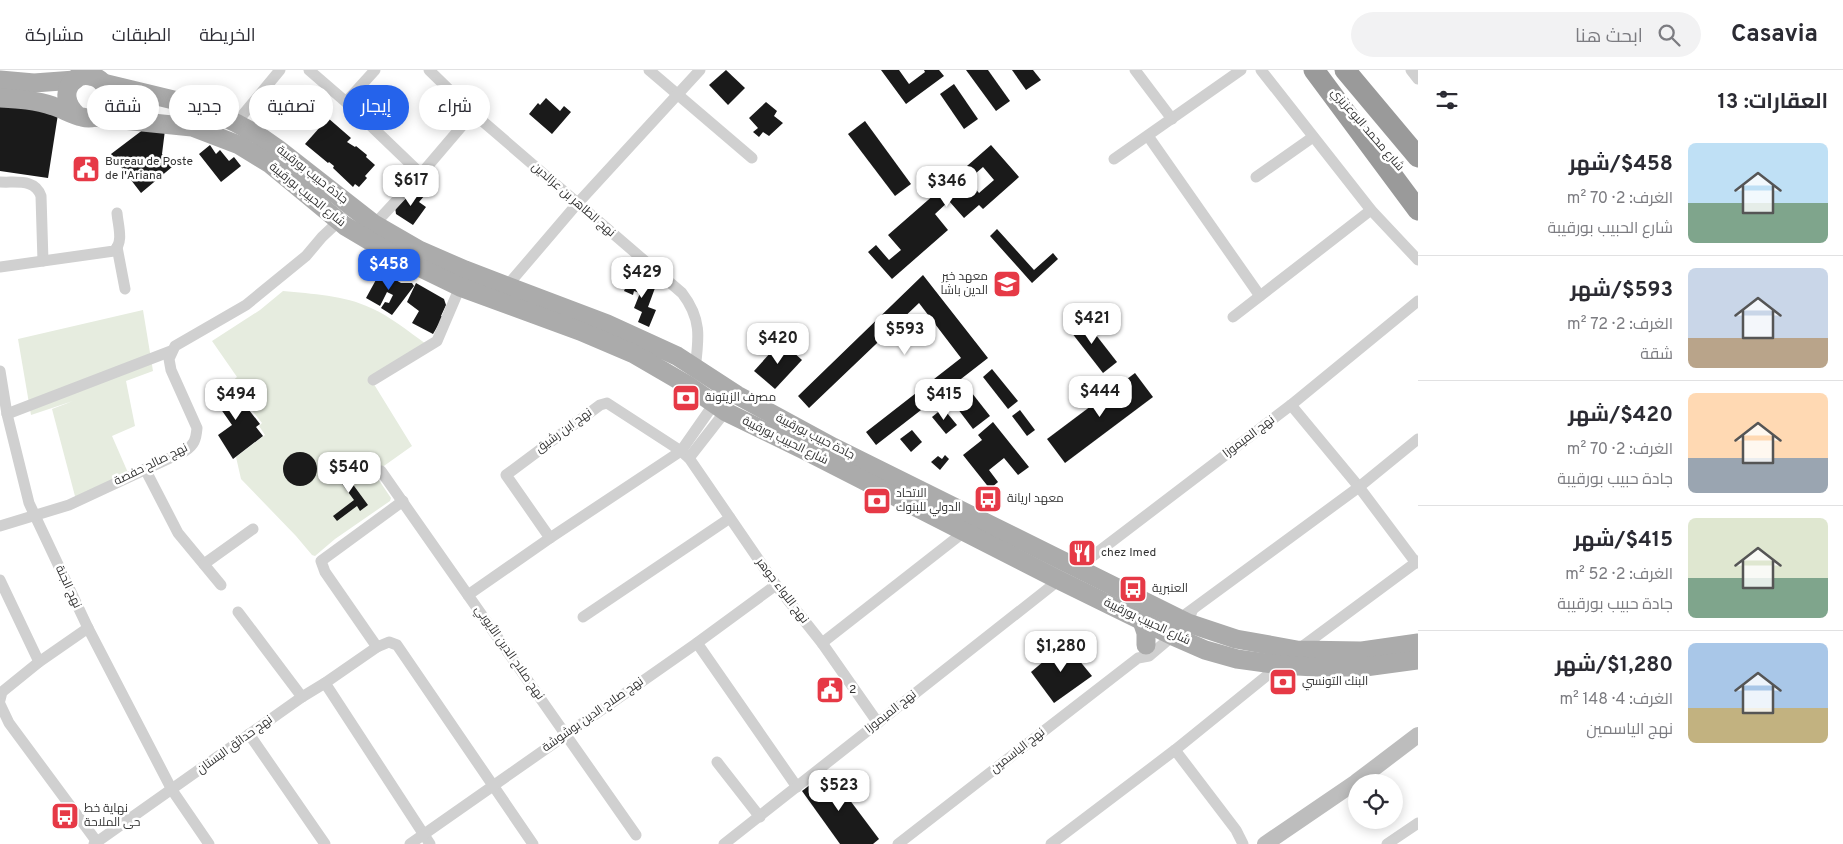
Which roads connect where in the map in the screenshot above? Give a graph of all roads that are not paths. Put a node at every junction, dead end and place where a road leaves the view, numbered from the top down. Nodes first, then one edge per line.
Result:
1 (280, 70) edge
2 (309, 70) edge
3 (375, 70) edge
4 (429, 70) edge
5 (648, 70) edge
6 (700, 70) edge
7 (1135, 70) edge
8 (1241, 70) edge
9 (1261, 70) edge
10 (1315, 70) edge
11 (1345, 70) edge
12 (1349, 70) edge
13 (1411, 70) edge
14 (79, 76) edge
15 (104, 78) edge
16 (1418, 79) edge
17 (0, 80) edge
18 (361, 85) edge
19 (444, 85) edge
20 (677, 95) junction
21 (0, 98) edge
22 (169, 98) edge
23 (343, 99) edge
24 (85, 116) junction
25 (239, 119) edge
26 (1172, 119) junction
27 (239, 125) edge
28 (490, 128) edge
29 (375, 130) edge
30 (459, 130) edge
31 (1148, 136) junction
32 (1313, 137) junction
33 (1418, 142) edge
34 (1418, 157) edge
35 (752, 158) dead end
36 (1114, 159) dead end
37 (421, 174) junction
38 (1256, 178) dead end
39 (0, 182) edge
40 (1418, 190) edge
41 (577, 204) junction
42 (1371, 210) junction
43 (1418, 210) edge
44 (116, 213) dead end
45 (339, 221) junction
46 (369, 231) junction
47 (117, 248) junction
48 (1418, 260) edge
49 (43, 261) junction
50 (0, 267) edge
51 (507, 286) junction
52 (460, 287) junction
53 (125, 289) dead end
54 (1260, 296) junction
55 (1418, 301) edge
56 (1234, 317) dead end
57 (171, 351) junction
58 (696, 369) junction
59 (0, 371) edge
60 (373, 380) dead end
61 (731, 391) junction
62 (1291, 405) junction
63 (720, 408) junction
64 (7, 414) junction
65 (1418, 439) edge
66 (685, 455) junction
67 (145, 469) junction
68 (381, 471) dead end
69 (1359, 487) junction
70 (403, 501) junction
71 (34, 515) junction
72 (730, 518) junction
73 (0, 526) edge
74 (253, 529) dead end
75 (964, 532) junction
76 (550, 538) junction
77 (1417, 562) edge
78 (204, 564) junction
79 (1077, 568) junction
80 (0, 580) edge
81 (1058, 580) junction
82 (776, 584) junction
83 (221, 585) dead end
84 (468, 595) junction
85 (238, 612) dead end
86 (583, 617) dead end
87 (1186, 617) junction
88 (1142, 621) junction
89 (88, 628) junction
90 (1168, 633) junction
91 (697, 643) junction
92 (822, 643) junction
93 (1418, 643) edge
94 (377, 647) junction
95 (1297, 650) junction
96 (1142, 652) junction
97 (1418, 660) edge
98 (39, 662) junction
99 (1280, 665) junction
100 (325, 683) junction
101 (302, 697) junction
102 (0, 700) edge
103 (0, 704) edge
104 (878, 723) junction
105 (250, 734) junction
106 (566, 735) junction
107 (1418, 735) edge
108 (1175, 750) junction
109 (717, 762) dead end
110 (494, 785) junction
111 (797, 787) junction
112 (172, 790) junction
113 (760, 817) junction
114 (1418, 823) edge
115 (636, 835) dead end
116 (427, 839) edge
117 (96, 843) edge
118 (209, 844) edge
119 (325, 844) edge
120 (410, 844) edge
121 (533, 844) edge
122 (724, 844) edge
123 (898, 844) edge
124 (1051, 844) edge
125 (1243, 844) edge
126 (1265, 844) edge
127 (1387, 844) edge

1 - 25 street
2 - 23 street
3 - 18 street
4 - 19 street, نهج الطاهر بن عزالدين
5 - 20 street
6 - 20 street
7 - 26 street
8 - 26 street
9 - 32 street
10 - 40 highway, شارع محمد البوعزيزي
10 - 43 highway
11 - 34 highway, شارع محمد البوعزيزي
12 - 33 highway
13 - 16 street
14 - 15 main road
14 - 17 main road
14 - 24 main road
15 - 22 main road, جادة حبيب بورقيبة
15 - 24 main road
20 - 35 street
20 - 41 street
21 - 24 main road, شارع الحبيب بورقيبة
24 - 45 main road, شارع الحبيب بورقيبة
26 - 31 street
27 - 46 main road, جادة حبيب بورقيبة
28 - 41 street, نهج الطاهر بن عزالدين
29 - 37 street
30 - 37 street
31 - 36 street
31 - 54 street
32 - 38 street
32 - 42 street
37 - 46 street
39 - 49 street
41 - 51 street
41 - 58 street, نهج الطاهر بن عزالدين
42 - 48 street
42 - 54 street
44 - 47 street
45 - 46 main road, شارع الحبيب بورقيبة
45 - 57 street
46 - 51 main road, جادة حبيب بورقيبة
46 - 52 main road, شارع الحبيب بورقيبة
47 - 49 street
47 - 53 street
49 - 50 street
51 - 58 main road, جادة حبيب بورقيبة
52 - 60 street
52 - 63 main road, شارع الحبيب بورقيبة
54 - 56 street
55 - 62 street, نهج الميموزا
57 - 64 street
57 - 67 street, نهج صالح حفصة
58 - 61 main road, جادة حبيب بورقيبة
59 - 64 street, نهج الجنة
61 - 63 street
61 - 79 main road, جادة حبيب بورقيبة
62 - 69 street
62 - 79 street, نهج الميموزا
63 - 66 street
63 - 75 main road, شارع الحبيب بورقيبة
64 - 71 street, نهج الجنة
65 - 69 street, نهج الياسمين
66 - 72 street, نهج اللواء جوهر
66 - 76 street
66 - 76 street, نهج ابن رشيق
67 - 71 street, نهج صالح حفصة
67 - 78 street
68 - 70 street, نهج صلاح الدين الأيوبي
69 - 77 street
69 - 87 street, نهج الياسمين
70 - 84 street, نهج صلاح الدين الأيوبي
70 - 94 street
71 - 73 street, نهج صالح حفصة
71 - 89 street, نهج الجنة
72 - 82 street, نهج اللواء جوهر
72 - 86 street
74 - 78 street
75 - 81 main road, شارع الحبيب بورقيبة
75 - 92 street
76 - 84 street
77 - 95 street
78 - 83 street
79 - 87 main road, جادة حبيب بورقيبة
80 - 98 street
81 - 88 main road, شارع الحبيب بورقيبة
81 - 104 street, نهج الميموزا
82 - 91 street, نهج صلاح الدين بوشوشة
82 - 92 street, نهج اللواء جوهر
84 - 106 street, نهج صلاح الدين الأيوبي
85 - 101 street
87 - 90 street, نهج الياسمين
87 - 95 main road, جادة حبيب بورقيبة
88 - 90 main road, شارع الحبيب بورقيبة
88 - 96 main road
89 - 98 street
89 - 112 street, نهج الجنة
90 - 96 street, نهج الياسمين
90 - 99 main road, شارع الحبيب بورقيبة
91 - 106 street, نهج صلاح الدين بوشوشة
91 - 111 street
92 - 104 street, نهج اللواء جوهر
93 - 95 main road, جادة حبيب بورقيبة
94 - 100 street, نهج حدائق البستان
94 - 110 street
96 - 123 street, نهج الياسمين
97 - 99 main road, شارع الحبيب بورقيبة
98 - 102 street
99 - 108 street
100 - 101 street, نهج حدائق البستان
100 - 116 street
101 - 105 street, نهج حدائق البستان
103 - 117 street
104 - 111 street, نهج الميموزا
105 - 112 street, نهج حدائق البستان
105 - 119 street
106 - 110 street, نهج صلاح الدين بوشوشة
106 - 115 street, نهج صلاح الدين الأيوبي
107 - 126 main road
108 - 124 street
108 - 125 street
109 - 113 street
110 - 116 street, نهج صلاح الدين بوشوشة
110 - 121 street
111 - 113 street, نهج الميموزا
112 - 117 street, نهج حدائق البستان
112 - 118 street, نهج الجنة
113 - 122 street, نهج الميموزا
114 - 127 street
116 - 120 street, نهج صلاح الدين بوشوشة

